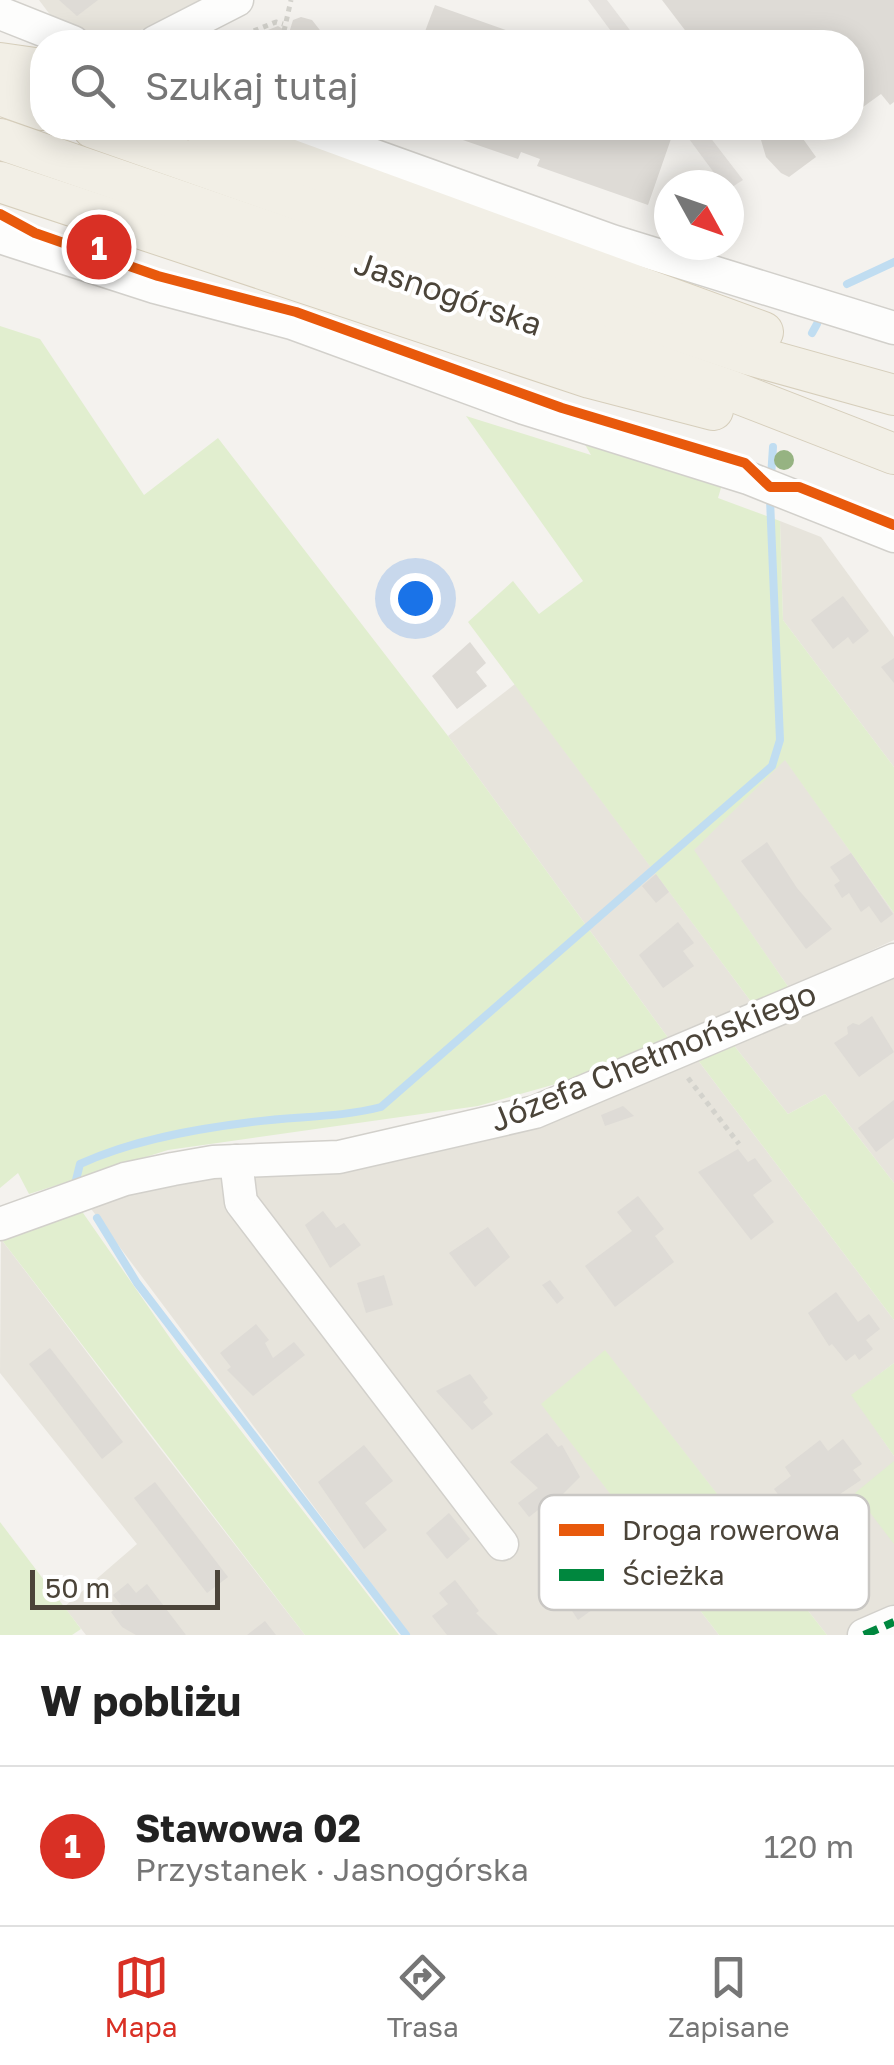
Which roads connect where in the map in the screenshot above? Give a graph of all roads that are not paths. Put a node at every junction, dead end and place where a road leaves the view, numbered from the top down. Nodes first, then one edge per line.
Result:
1 (236, 0) edge
2 (0, 13) edge
3 (42, 30) edge
4 (177, 30) edge
5 (0, 63) edge
6 (30, 67) edge
7 (0, 95) edge
8 (30, 106) edge
9 (0, 139) edge
10 (127, 140) edge
11 (237, 140) edge
12 (330, 140) edge
13 (0, 182) edge
14 (0, 237) edge
15 (894, 328) edge
16 (850, 380) junction
17 (894, 396) edge
18 (830, 432) junction
19 (894, 454) edge
20 (894, 536) edge
21 (894, 960) edge
22 (236, 1161) junction
23 (0, 1224) edge
24 (502, 1544) dead end
25 (894, 1622) edge
26 (864, 1635) edge

1 - 4 street
2 - 3 street
5 - 6 main road
7 - 8 main road
9 - 18 main road, Jasnogórska
10 - 16 main road, Jasnogórska
11 - 16 main road
12 - 15 street
13 - 18 main road
14 - 20 street
16 - 17 main road, Jasnogórska
18 - 19 main road, Jasnogórska
21 - 22 street, Józefa Chełmońskiego
22 - 23 street, Józefa Chełmońskiego
22 - 24 street
25 - 26 street

